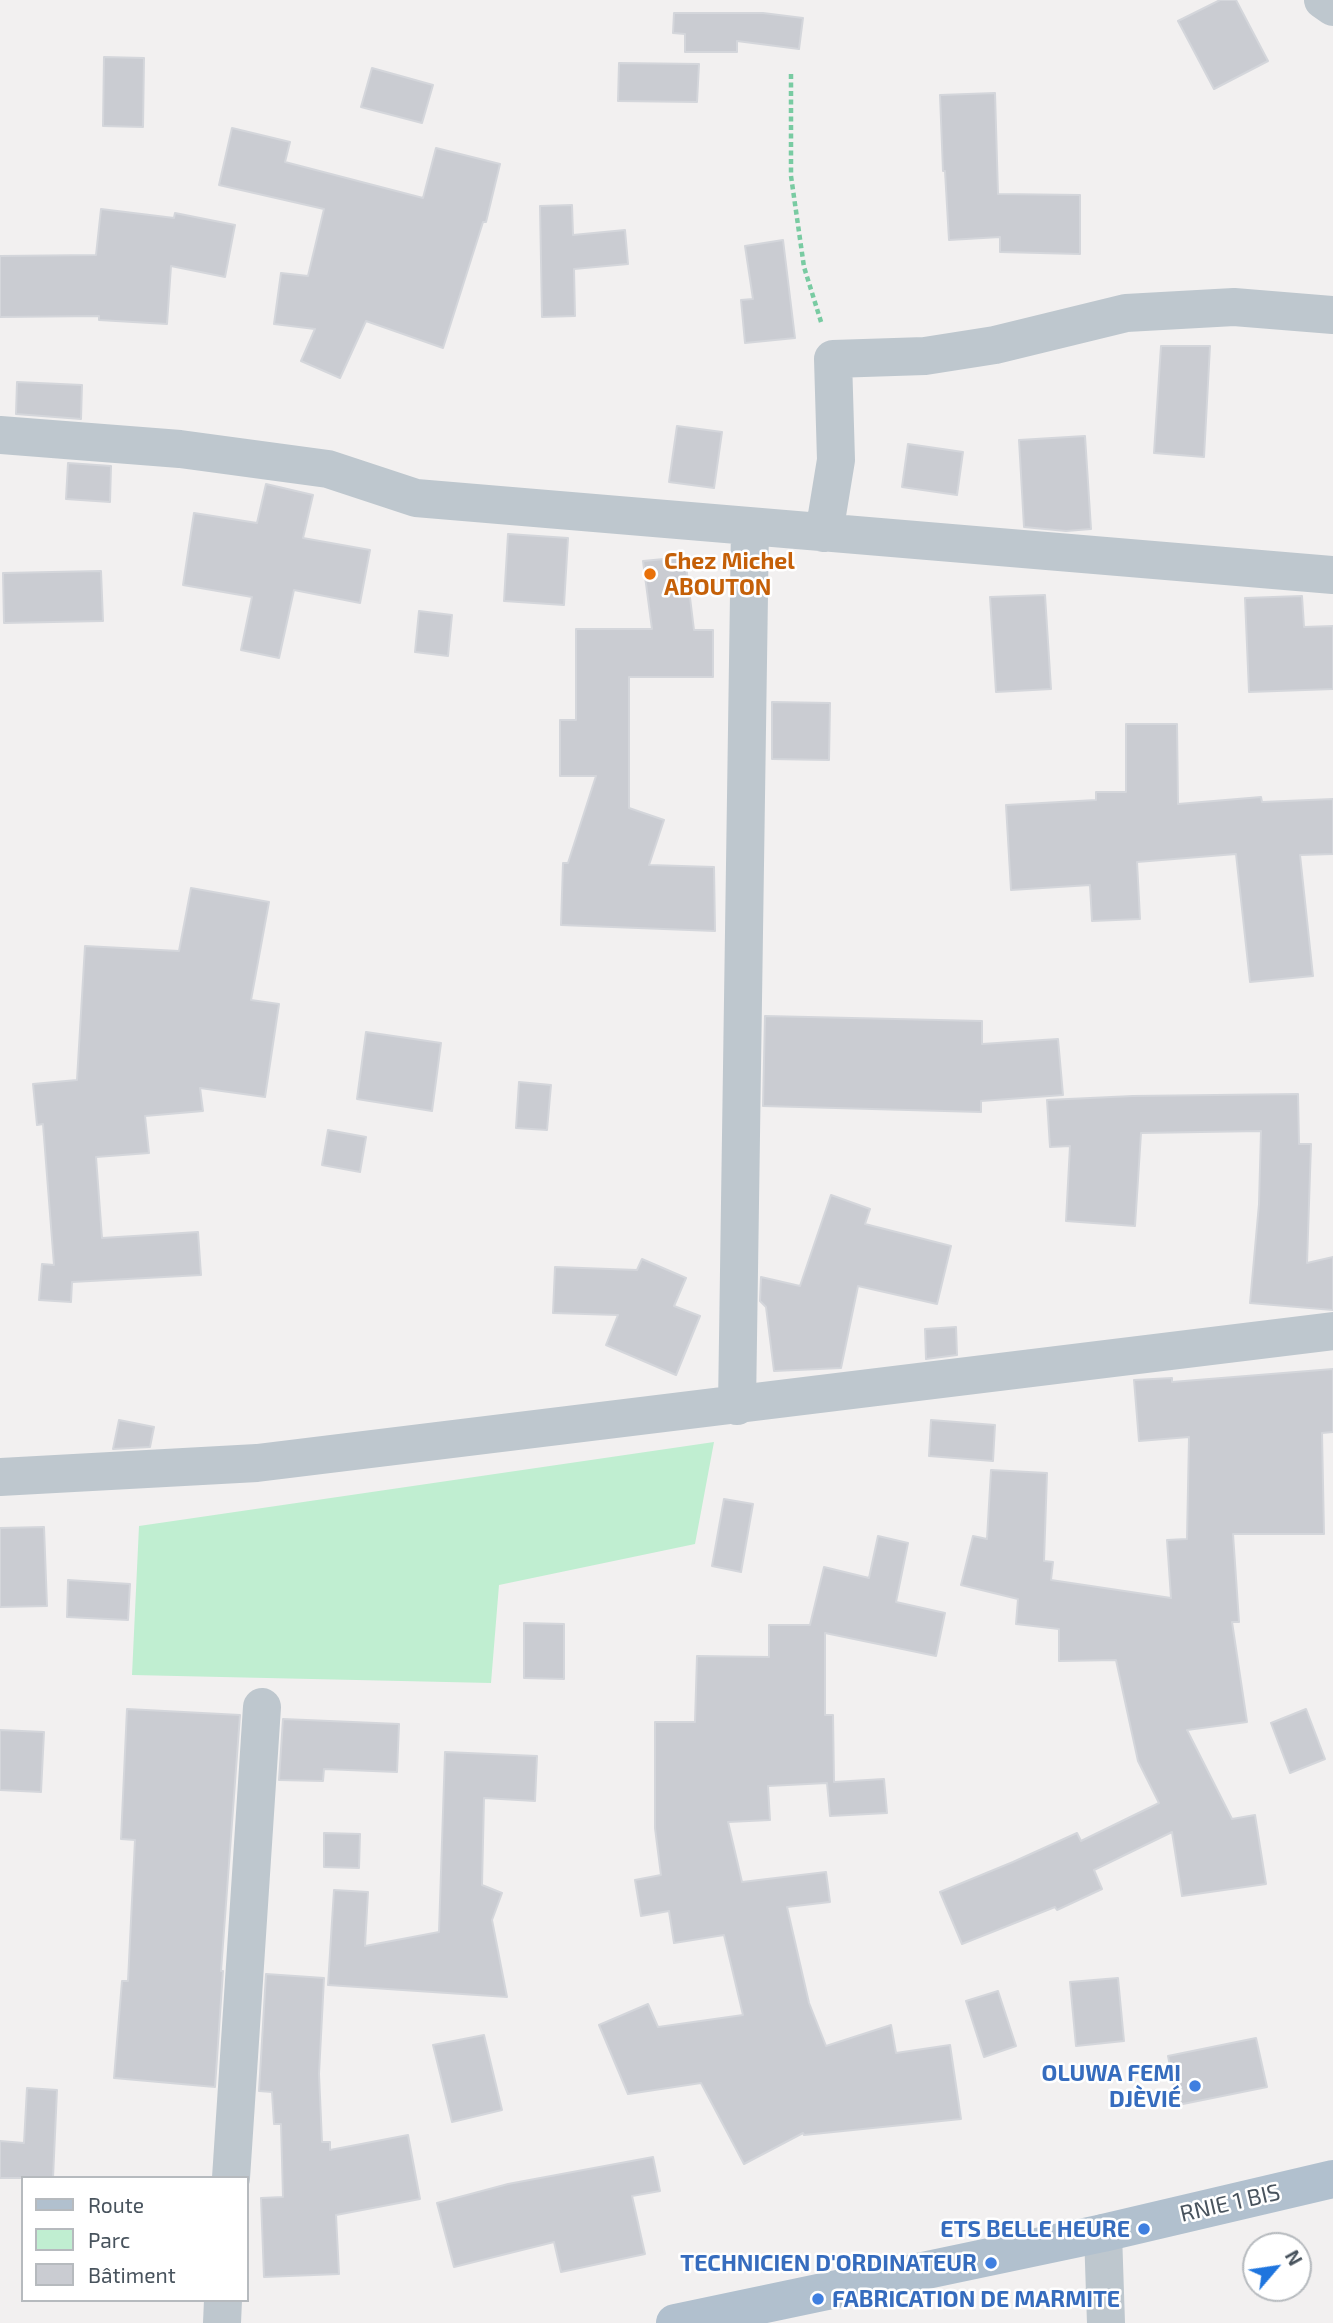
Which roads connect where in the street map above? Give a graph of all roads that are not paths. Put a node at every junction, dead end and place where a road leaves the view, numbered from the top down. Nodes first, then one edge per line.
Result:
1 (1323, 0) edge
2 (1333, 7) edge
3 (1333, 315) edge
4 (0, 435) edge
5 (750, 526) junction
6 (824, 533) junction
7 (1333, 575) edge
8 (1333, 1331) edge
9 (737, 1406) junction
10 (0, 1477) edge
11 (262, 1707) dead end
12 (231, 2176) edge
13 (1333, 2179) edge
14 (1103, 2233) junction
15 (223, 2302) edge
16 (222, 2323) edge
17 (675, 2323) edge
18 (1106, 2323) edge

1 - 2 street
3 - 6 street
4 - 5 street
5 - 6 street
5 - 9 street
6 - 7 street
8 - 9 street
9 - 10 street
11 - 12 street
13 - 14 main road, RNIE 1 BIS
14 - 17 main road, RNIE 1 BIS
14 - 18 street
15 - 16 street

